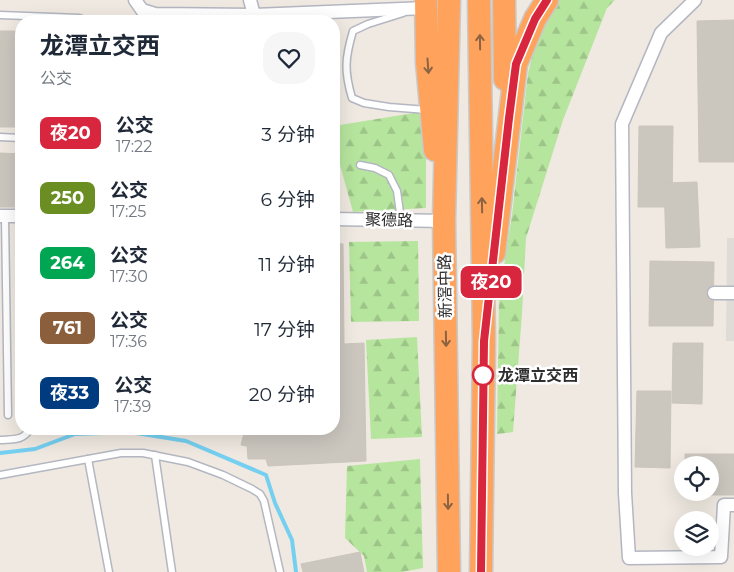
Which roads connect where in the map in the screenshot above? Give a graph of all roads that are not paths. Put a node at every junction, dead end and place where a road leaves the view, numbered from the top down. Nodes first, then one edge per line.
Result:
1 (136, 0) edge
2 (250, 0) edge
3 (449, 0) edge
4 (479, 0) edge
5 (504, 0) edge
6 (548, 0) edge
7 (696, 0) edge
8 (423, 6) edge
9 (0, 15) edge
10 (254, 15) joint
11 (306, 15) edge
12 (15, 16) edge
13 (431, 110) junction
14 (0, 137) edge
15 (15, 138) edge
16 (360, 165) dead end
17 (501, 193) junction
18 (3, 216) edge
19 (340, 219) edge
20 (401, 220) junction
21 (444, 221) junction
22 (714, 293) dead end
23 (734, 293) edge
24 (484, 341) junction
25 (8, 414) dead end
26 (27, 435) edge
27 (0, 440) edge
28 (155, 455) junction
29 (88, 459) junction
30 (0, 475) edge
31 (734, 505) edge
32 (109, 572) edge
33 (172, 572) edge
34 (280, 572) edge
35 (449, 572) edge
36 (481, 572) edge

1 - 10 street
2 - 10 street
3 - 21 highway, 新滘中路
24 -> 4 highway
5 - 17 highway
6 - 17 highway
7 - 31 street
8 - 11 street
8 -> 13 highway
8 - 13 lane
9 - 12 lane
13 - 21 highway
14 - 15 lane
16 - 20 lane
17 - 24 highway
18 - 25 lane
19 - 20 street, 聚德路
20 - 21 street, 聚德路
21 -> 35 highway, 新滘中路
22 - 23 street
24 - 36 highway
26 - 27 lane
28 - 29 lane
28 - 33 lane
28 - 34 lane
29 - 30 lane
29 - 32 lane

